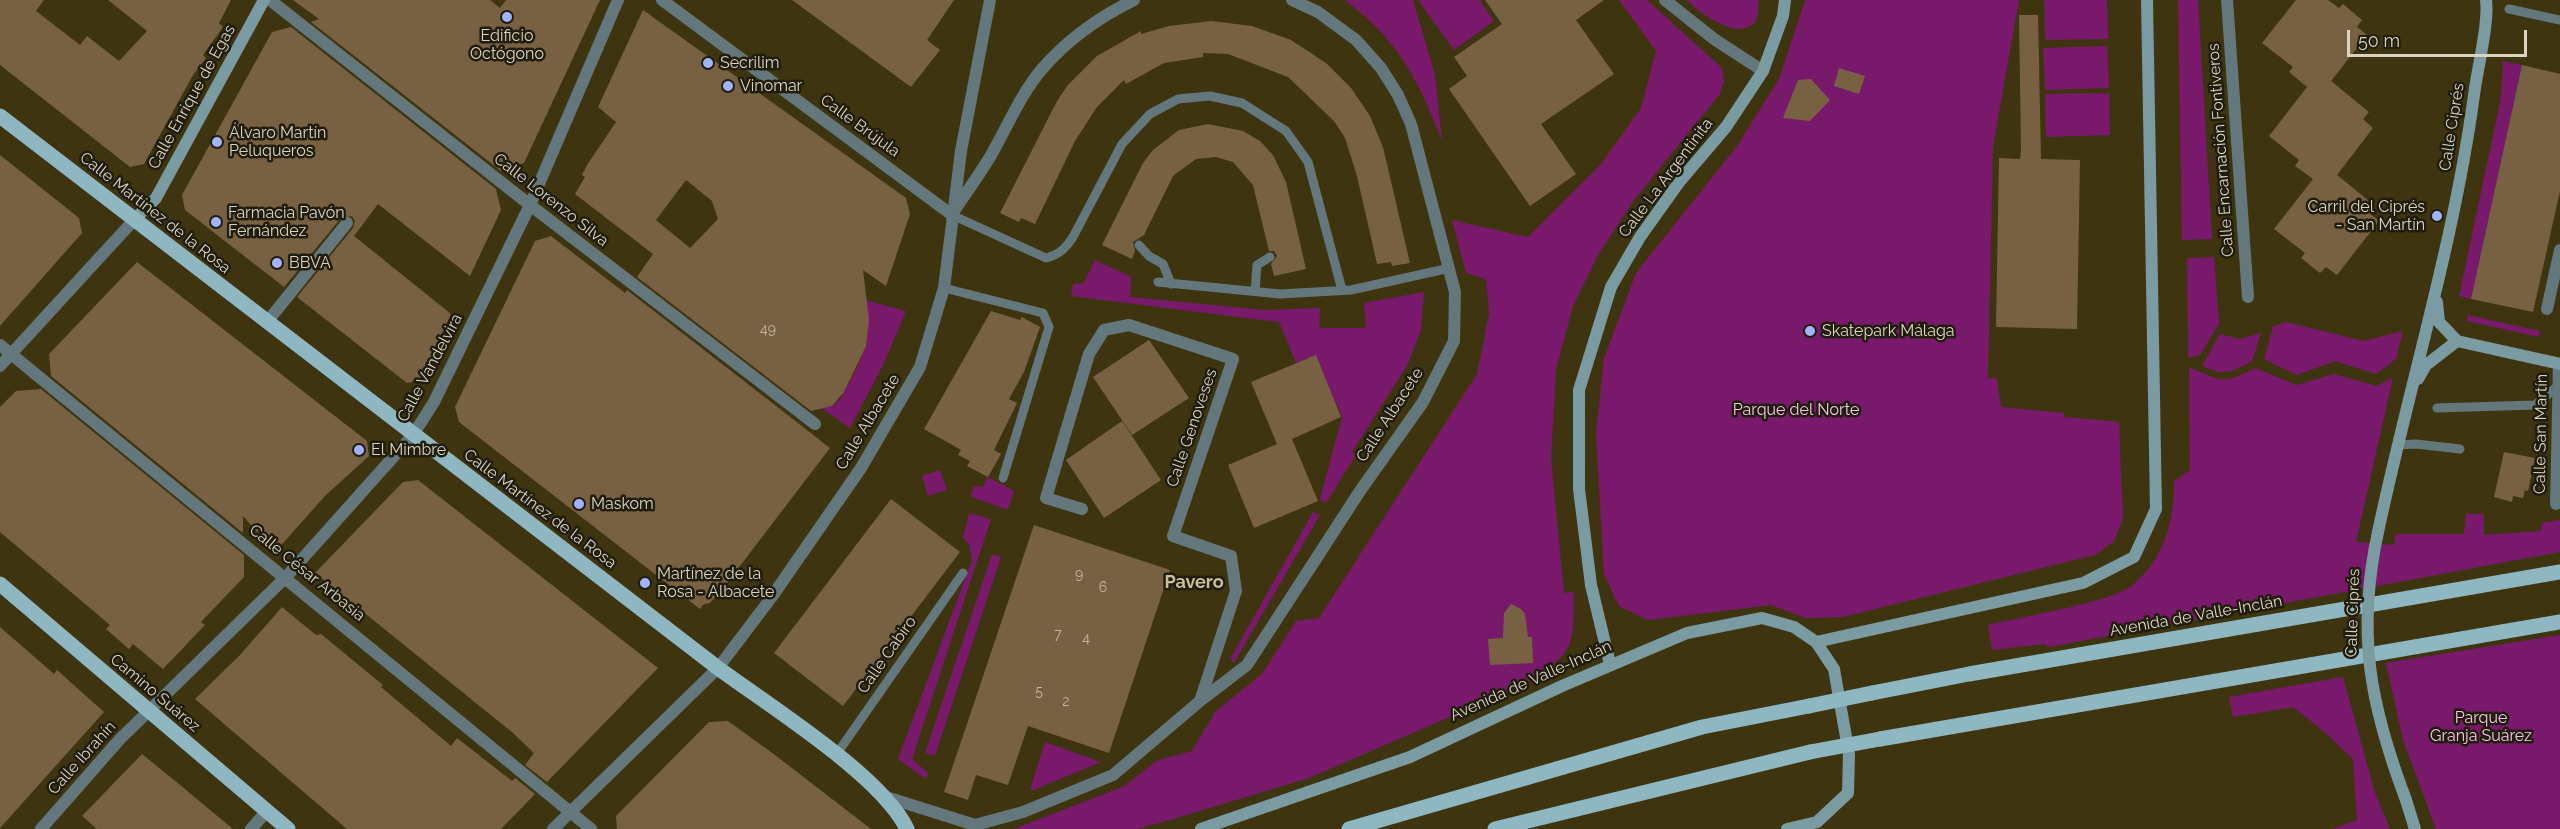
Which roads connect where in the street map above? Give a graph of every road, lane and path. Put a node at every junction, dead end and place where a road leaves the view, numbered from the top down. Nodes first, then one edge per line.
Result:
1 (264, 0) edge
2 (270, 0) edge
3 (618, 0) edge
4 (662, 0) edge
5 (990, 0) edge
6 (1134, 0) edge
7 (1292, 0) edge
8 (1665, 0) edge
9 (1785, 0) edge
10 (2147, 0) edge
11 (2227, 0) edge
12 (2486, 0) edge
13 (2509, 9) dead end
14 (2560, 20) edge
15 (1763, 71) junction
16 (0, 116) edge
17 (530, 205) junction
18 (952, 215) junction
19 (134, 220) junction
20 (347, 223) dead end
21 (1139, 245) dead end
22 (2560, 250) edge
23 (1270, 257) dead end
24 (1450, 268) junction
25 (1158, 282) dead end
26 (1171, 284) junction
27 (944, 288) junction
28 (1342, 290) junction
29 (1256, 291) junction
30 (2436, 294) junction
31 (2248, 297) dead end
32 (2547, 309) dead end
33 (267, 322) junction
34 (2457, 341) junction
35 (0, 345) edge
36 (11, 354) junction
37 (2559, 364) edge
38 (0, 366) edge
39 (2558, 386) junction
40 (2409, 395) junction
41 (2437, 408) dead end
42 (815, 424) dead end
43 (413, 435) junction
44 (2397, 445) junction
45 (2460, 449) dead end
46 (1003, 478) dead end
47 (2558, 490) edge
48 (2556, 504) dead end
49 (1082, 509) dead end
50 (2560, 572) edge
51 (963, 573) dead end
52 (285, 577) junction
53 (0, 584) edge
54 (2560, 622) edge
55 (1816, 642) junction
56 (1610, 664) junction
57 (718, 668) junction
58 (1200, 701) junction
59 (148, 711) junction
60 (836, 755) junction
61 (886, 797) junction
62 (267, 811) junction
63 (570, 812) junction
64 (974, 827) edge
65 (41, 829) edge
66 (251, 829) edge
67 (288, 829) edge
68 (553, 829) edge
69 (591, 829) edge
70 (907, 829) edge
71 (1201, 829) edge
72 (1349, 829) edge
73 (1495, 829) edge
74 (1787, 829) edge
75 (2415, 829) edge

1 - 19 street, Calle Enrique de Egas
2 - 17 street, Calle Lorenzo Silva
3 - 17 street, Calle Vandelvira
4 - 18 street, Calle Brújula
5 - 18 street
6 - 18 street, Calle Albacete
7 - 24 street, Calle Albacete
8 - 15 street
9 - 15 street, Calle La Argentinita
10 - 55 street
11 - 31 street, Calle Encarnación Fontiveros
12 - 30 street, Calle Ciprés
13 - 14 lane
15 - 56 street, Calle La Argentinita
16 - 19 main road, Calle Martínez de la Rosa
17 - 42 street, Calle Lorenzo Silva
17 - 43 street, Calle Vandelvira
18 - 27 street, Calle Albacete
18 - 28 lane
19 - 33 main road, Calle Martínez de la Rosa
19 - 36 street, Calle Enrique de Egas
20 - 33 street
21 - 26 lane
22 - 32 street
23 - 29 lane
24 - 28 lane
24 - 58 street, Calle Albacete
25 - 26 lane
26 - 29 lane
27 - 46 lane
27 - 57 street, Calle Albacete
28 - 29 lane
30 - 34 street, Calle Ciprés
30 - 40 street, Calle Ciprés
33 - 43 main road, Calle Martínez de la Rosa
34 - 37 street
34 - 40 street, Calle Ciprés
35 - 36 street, Calle César Arbasia
36 - 38 street, Calle Enrique de Egas
36 - 52 street, Calle César Arbasia
37 - 39 street, Calle San Martín
39 - 41 lane
39 - 47 street, Calle San Martín
40 - 44 street, Calle Ciprés
43 - 52 street, Calle Vandelvira
43 - 57 main road, Calle Martínez de la Rosa
44 - 45 lane
44 - 75 street, Calle Ciprés, bridge
47 - 48 street, Calle San Martín
49 - 58 street, Calle Genoveses
50 - 72 main road, Avenida de Valle-Inclán, bridge
51 - 60 lane, Calle Cabiro
52 - 59 street, Calle Vandelvira
52 - 63 street, Calle César Arbasia
53 - 59 main road, Camino Suárez
54 - 73 main road, bridge
55 - 56 street, Avenida de Valle-Inclán
55 - 74 street, Avenida de Valle-Inclán
56 - 71 street, Avenida de Valle-Inclán
57 - 60 main road, Calle Martínez de la Rosa
57 - 63 street, Calle Albacete
58 - 64 street, Calle Albacete
59 - 62 main road, Camino Suárez
59 - 65 street, Calle Ibrahín
60 - 61 main road, Calle Martínez de la Rosa
61 - 64 street
61 - 70 main road, Calle Martínez de la Rosa
62 - 66 street
62 - 67 main road, Camino Suárez
63 - 68 street, Calle Albacete
63 - 69 street, Calle César Arbasia

